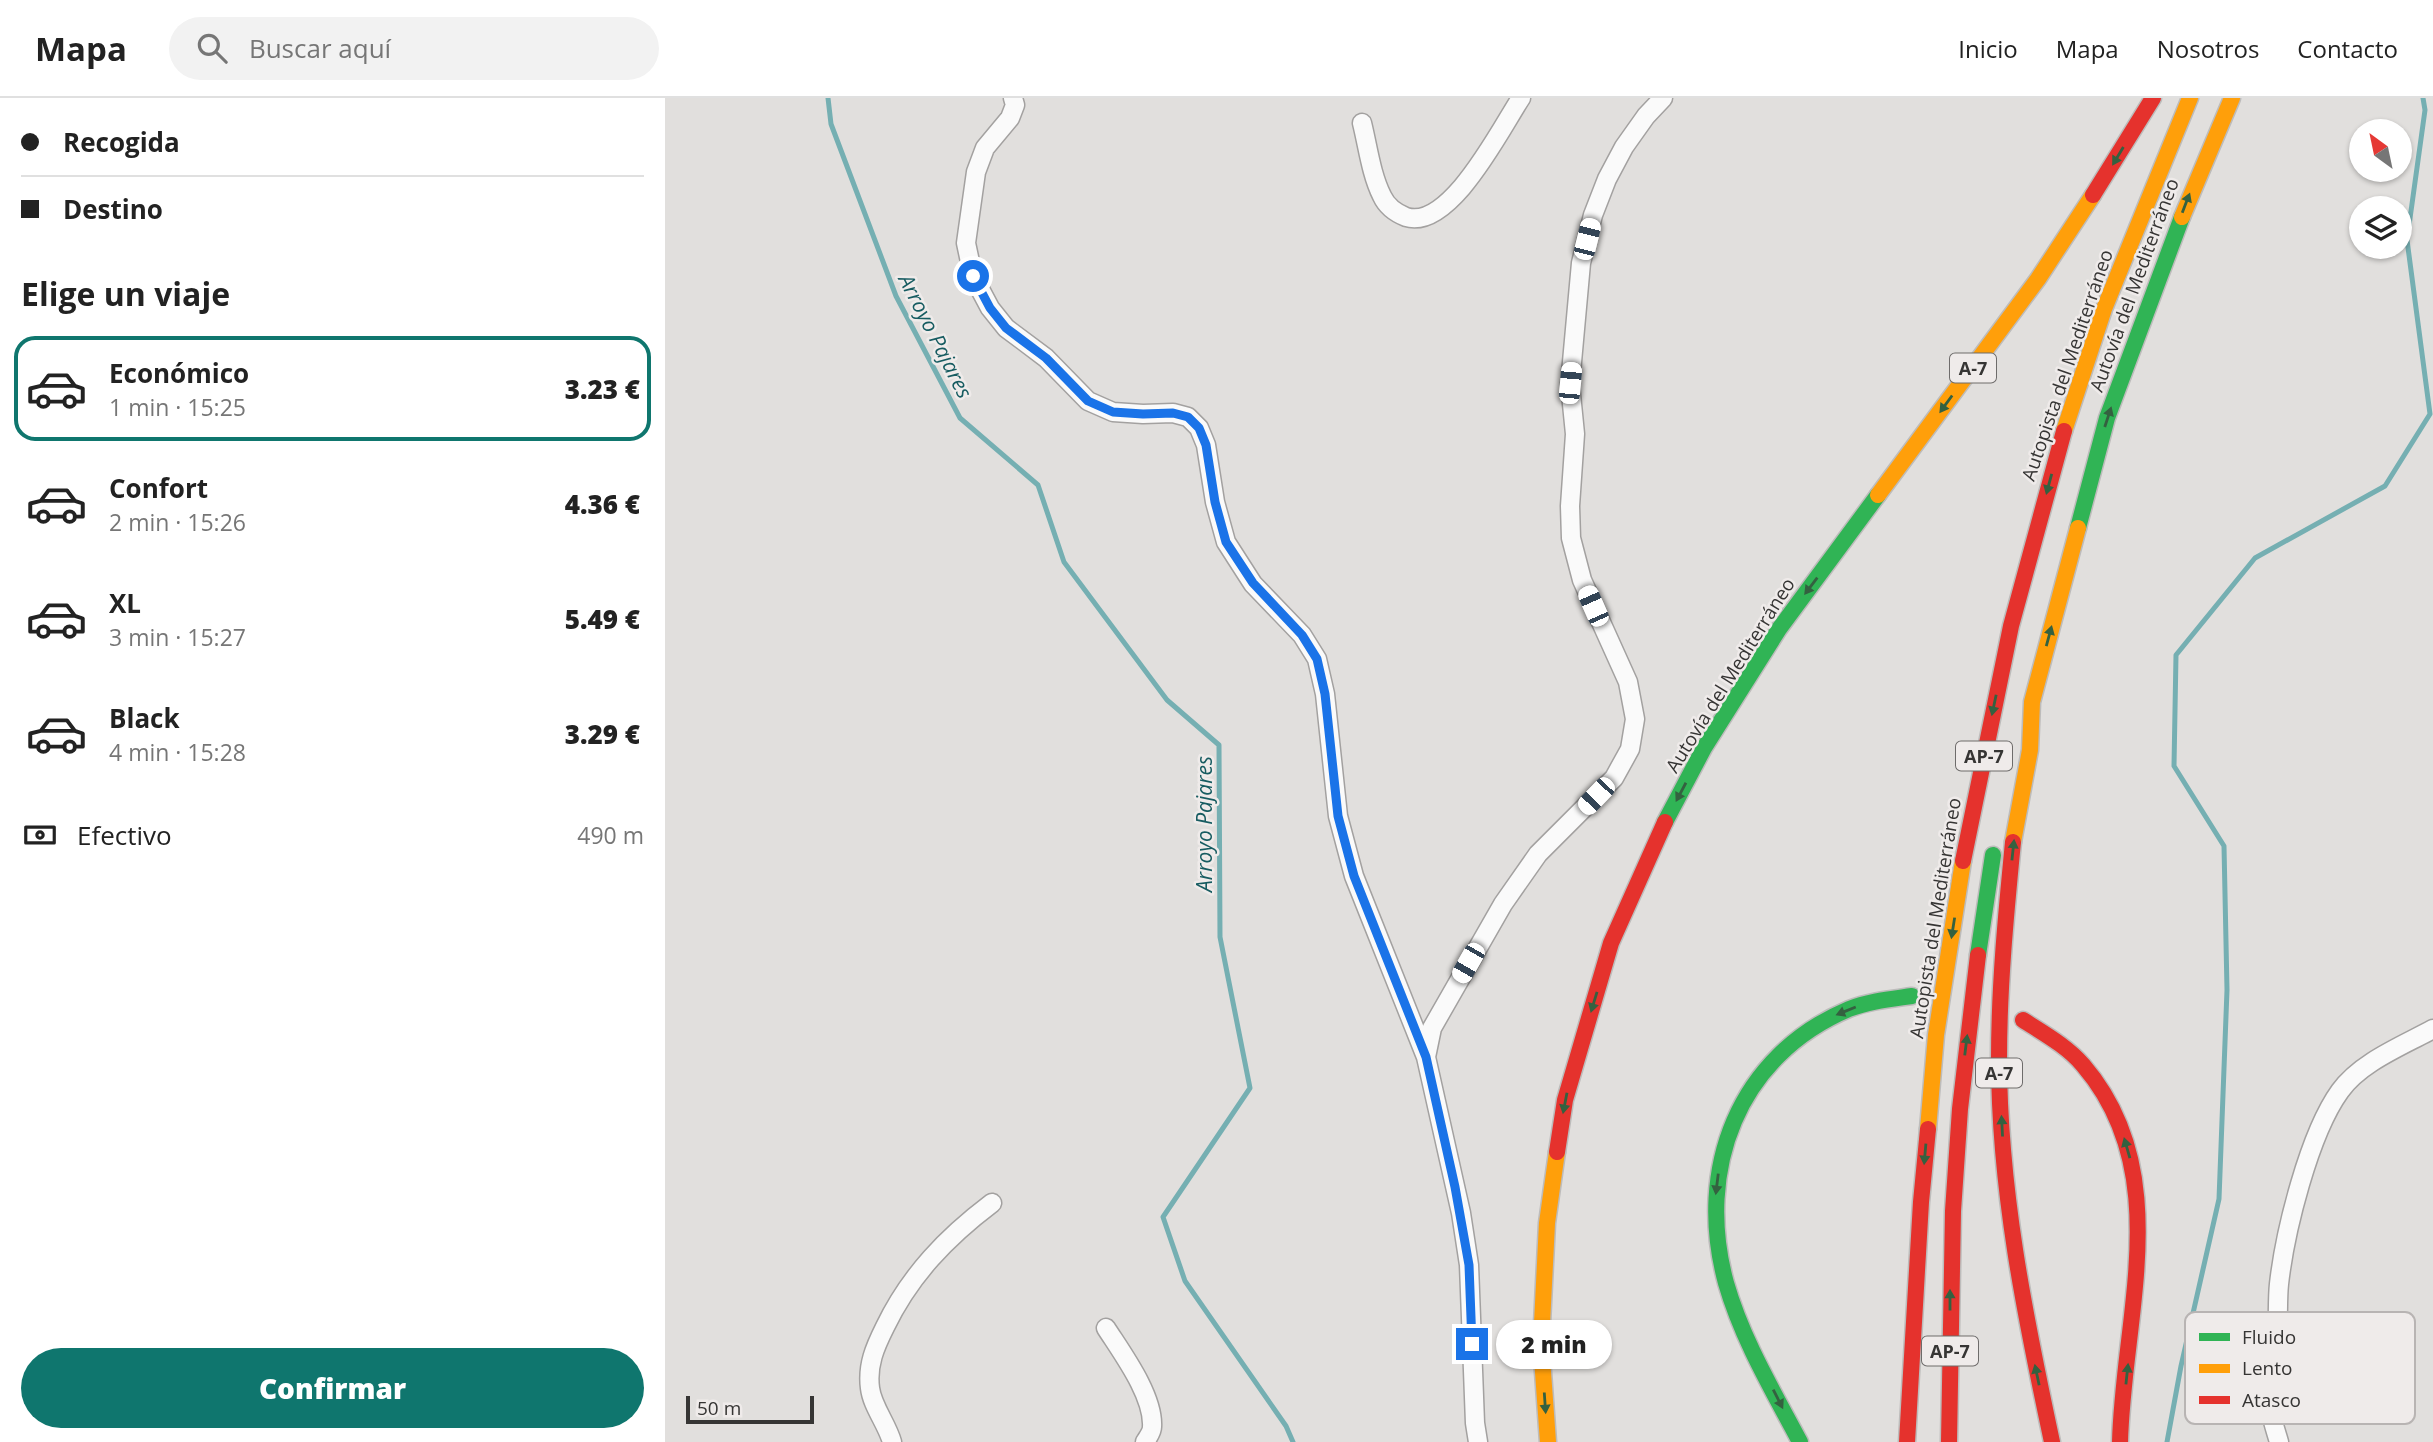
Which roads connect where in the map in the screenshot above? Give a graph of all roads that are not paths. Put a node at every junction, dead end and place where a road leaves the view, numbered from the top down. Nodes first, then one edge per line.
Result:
1 (1013, 98) edge
2 (1521, 98) edge
3 (1663, 98) edge
4 (2153, 98) edge
5 (2190, 98) edge
6 (2232, 98) edge
7 (1362, 123) dead end
8 (2032, 702) junction
9 (2012, 748) dead end
10 (1995, 844) dead end
11 (1912, 996) dead end
12 (2024, 1020) dead end
13 (2433, 1029) edge
14 (1426, 1057) junction
15 (992, 1203) dead end
16 (2278, 1312) edge
17 (1106, 1328) dead end
18 (2274, 1424) edge
19 (892, 1442) edge
20 (1145, 1442) edge
21 (1478, 1442) edge
22 (1548, 1442) edge
23 (1800, 1442) edge
24 (1907, 1442) edge
25 (1949, 1442) edge
26 (2052, 1442) edge
27 (2120, 1442) edge
28 (2279, 1442) edge

1 - 14 street
2 - 7 street
3 - 14 street
4 -> 22 highway, Autovía del Mediterráneo / A-7
5 -> 24 highway, Autopista del Mediterráneo / AP-7
8 -> 6 highway, Autovía del Mediterráneo / A-7
8 - 9 highway, AP-7
26 -> 8 highway, Autovía del Mediterráneo / A-7
25 -> 10 highway, AP-7
11 -> 23 highway
27 -> 12 highway
13 - 16 street
14 - 21 street
15 - 19 street
17 - 20 street
18 - 28 street

